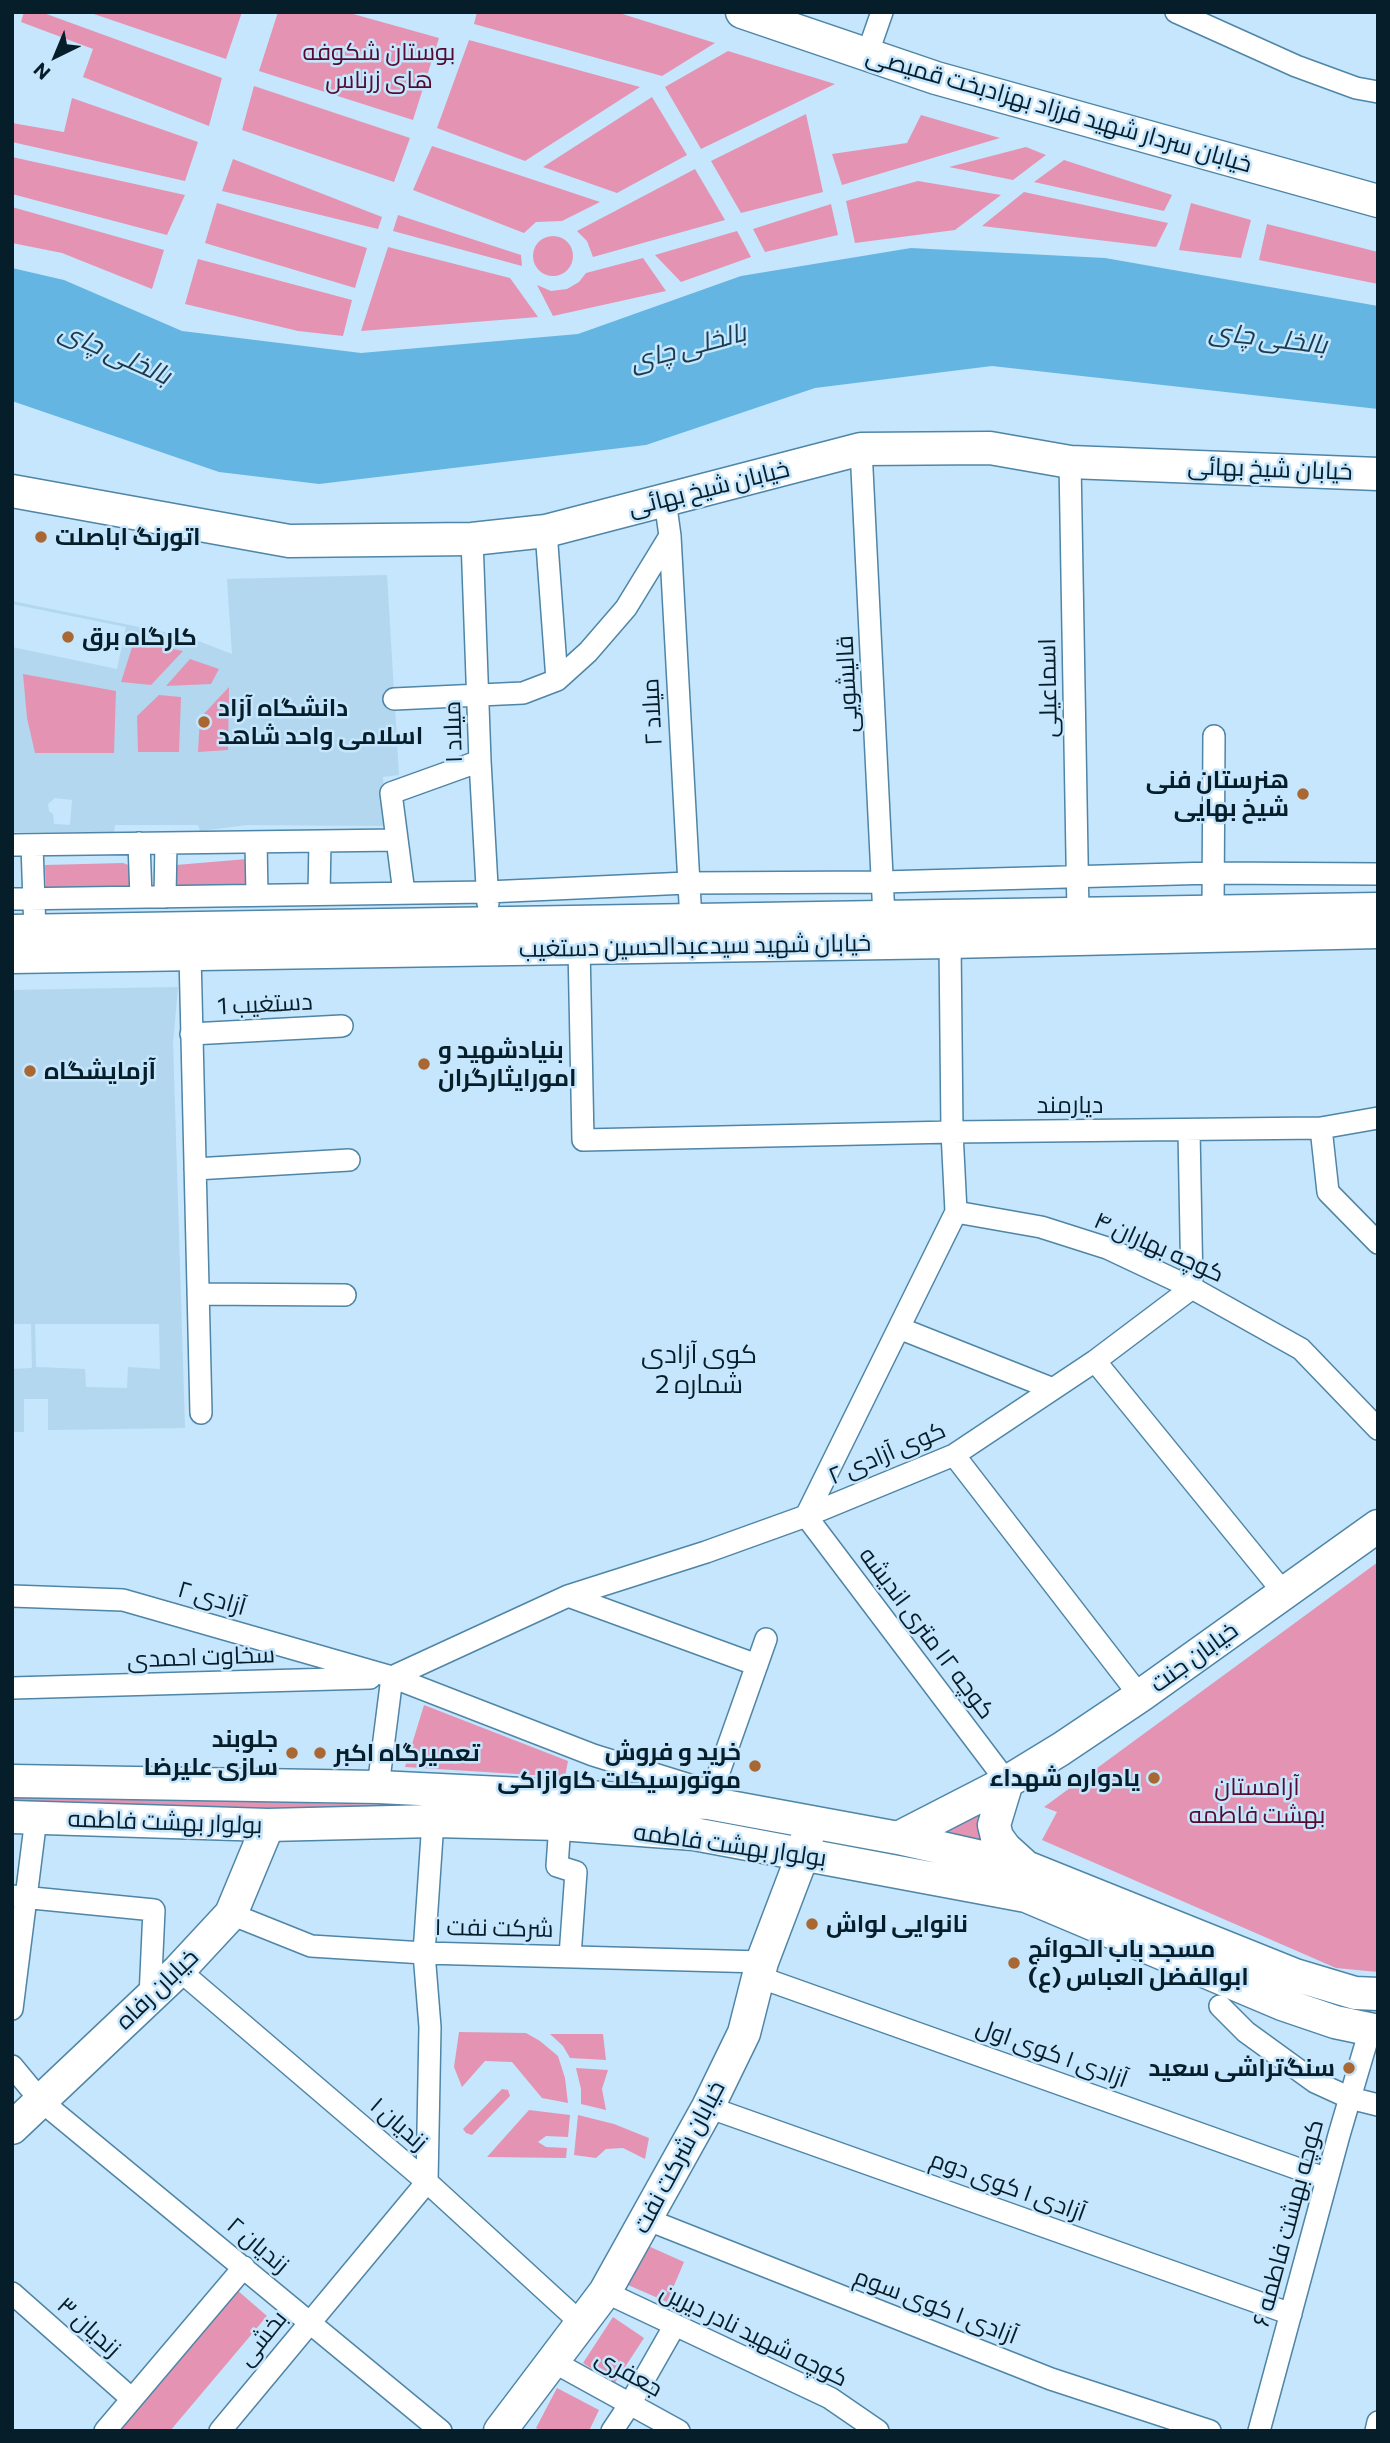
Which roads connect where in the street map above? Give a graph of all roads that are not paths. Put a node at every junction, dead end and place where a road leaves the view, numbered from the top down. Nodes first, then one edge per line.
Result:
1 (742, 12) edge
2 (882, 12) edge
3 (1175, 12) edge
4 (867, 55) junction
5 (1378, 92) edge
6 (1378, 201) edge
7 (861, 449) junction
8 (1070, 462) junction
9 (1378, 474) edge
10 (12, 482) edge
11 (12, 491) edge
12 (44, 495) junction
13 (664, 500) junction
14 (546, 531) junction
15 (670, 536) junction
16 (472, 539) junction
17 (557, 680) junction
18 (478, 694) junction
19 (394, 699) dead end
20 (1214, 736) dead end
21 (480, 761) junction
22 (397, 840) junction
23 (320, 841) junction
24 (256, 842) junction
25 (139, 843) junction
26 (166, 843) junction
27 (22, 845) edge
28 (1213, 873) junction
29 (1378, 874) edge
30 (1077, 876) junction
31 (883, 882) junction
32 (687, 883) junction
33 (487, 892) junction
34 (404, 893) junction
35 (319, 894) junction
36 (257, 895) junction
37 (141, 897) junction
38 (165, 897) junction
39 (12, 899) edge
40 (34, 899) junction
41 (1378, 909) edge
42 (1213, 911) junction
43 (1078, 914) junction
44 (884, 917) junction
45 (691, 921) junction
46 (491, 923) junction
47 (24, 931) edge
48 (1378, 932) edge
49 (950, 942) junction
50 (579, 947) junction
51 (190, 954) junction
52 (12, 957) edge
53 (342, 1026) dead end
54 (191, 1034) junction
55 (1378, 1118) edge
56 (1321, 1128) junction
57 (1189, 1131) junction
58 (952, 1132) junction
59 (349, 1160) dead end
60 (195, 1169) junction
61 (956, 1212) junction
62 (1378, 1243) edge
63 (1192, 1288) junction
64 (198, 1294) junction
65 (345, 1295) dead end
66 (899, 1328) junction
67 (1095, 1361) junction
68 (1053, 1389) junction
69 (201, 1413) dead end
70 (1378, 1429) edge
71 (954, 1455) junction
72 (806, 1516) junction
73 (1378, 1526) edge
74 (1284, 1593) junction
75 (12, 1596) edge
76 (568, 1596) junction
77 (766, 1639) dead end
78 (757, 1665) junction
79 (392, 1677) junction
80 (12, 1688) edge
81 (1140, 1696) junction
82 (12, 1781) edge
83 (1007, 1782) junction
84 (378, 1787) junction
85 (710, 1798) junction
86 (24, 1817) edge
87 (433, 1821) junction
88 (811, 1821) junction
89 (560, 1824) junction
90 (268, 1825) junction
91 (898, 1838) junction
92 (803, 1854) junction
93 (1026, 1867) junction
94 (19, 1897) edge
95 (1098, 1910) junction
96 (230, 1914) junction
97 (424, 1953) junction
98 (570, 1956) junction
99 (760, 1969) junction
100 (179, 1970) junction
101 (1378, 1994) edge
102 (150, 1997) junction
103 (1220, 2006) dead end
104 (12, 2009) edge
105 (1374, 2030) edge
106 (12, 2066) edge
107 (1350, 2098) junction
108 (41, 2101) junction
109 (1378, 2105) edge
110 (708, 2107) junction
111 (12, 2128) edge
112 (1327, 2179) junction
113 (427, 2182) junction
114 (646, 2219) junction
115 (244, 2267) junction
116 (605, 2292) junction
117 (12, 2293) edge
118 (1291, 2314) junction
119 (309, 2322) junction
120 (581, 2323) junction
121 (675, 2325) junction
122 (552, 2361) junction
123 (132, 2399) junction
124 (630, 2404) junction
125 (1378, 2422) edge
126 (506, 2429) edge
127 (105, 2431) edge
128 (220, 2431) edge
129 (441, 2431) edge
130 (612, 2431) edge
131 (679, 2431) edge
132 (878, 2431) edge
133 (1210, 2431) edge
134 (1259, 2431) edge
135 (1376, 2431) edge

1 - 4 main road, خیابان سردار شهید فرزاد بهزاد‌بخت قمیصی
2 - 4 street
3 - 5 street
4 - 6 main road, خیابان سردار شهید فرزاد بهزاد‌بخت قمیصی
7 - 8 main road, خیابان شیخ بهائی
7 - 13 main road, خیابان شیخ بهائی
7 - 31 street, قالیشویی
8 - 9 main road, خیابان شیخ بهائی
8 - 30 street, اسماعیلی
10 - 12 main road, خیابان شیخ بهائی
11 - 12 main road, خیابان شیخ بهائی
12 - 16 main road, خیابان شیخ بهائی
13 - 14 main road, خیابان شیخ بهائی
13 - 15 street, میلاد ۲
14 - 16 main road, خیابان شیخ بهائی
14 - 17 street
15 - 17 street
15 - 32 street, میلاد ۲
16 - 18 street, میلاد ۱
17 - 18 street
18 - 19 street
18 - 21 street, میلاد ۱
20 - 28 street
21 - 22 street
21 - 33 street, میلاد ۱
22 - 23 street
22 - 34 street
23 - 24 street
23 - 35 street
24 - 26 street
24 - 36 street
25 - 26 street
25 - 27 street
25 - 37 street
26 - 38 street
27 - 40 street
28 - 29 street
28 - 30 street
28 - 42 street
30 - 31 street
30 - 43 street, اسماعیلی
31 - 32 street
31 - 44 street, قالیشویی
32 - 33 street
32 - 45 street, میلاد ۲
33 - 34 street
33 - 46 street, میلاد ۱
34 - 35 street
35 - 36 street
36 - 38 street
37 - 38 street
37 - 40 street
39 - 40 street
40 - 47 street
41 - 42 main road, خیابان شهید سیدعبدالحسین دستغیب
42 - 43 main road, خیابان شهید سیدعبدالحسین دستغیب
43 - 44 main road, خیابان شهید سیدعبدالحسین دستغیب
44 - 45 main road, خیابان شهید سیدعبدالحسین دستغیب
45 - 46 main road, خیابان شهید سیدعبدالحسین دستغیب
46 - 47 main road, خیابان شهید سیدعبدالحسین دستغیب
48 - 49 main road, خیابان شهید سیدعبدالحسین دستغیب
49 - 50 main road, خیابان شهید سیدعبدالحسین دستغیب
49 - 58 street
50 - 51 main road, خیابان شهید سیدعبدالحسین دستغیب
50 - 58 street, دیارمند
51 - 52 main road, خیابان شهید سیدعبدالحسین دستغیب
51 - 54 street
53 - 54 street, دستغیب 1
54 - 60 street
55 - 56 street, دیارمند
56 - 57 street, دیارمند
56 - 62 street
57 - 58 street, دیارمند
57 - 63 street
58 - 61 street
59 - 60 street
60 - 64 street
61 - 63 street, کوچه بهاران ۴
61 - 66 street
63 - 67 street, کوی آزادی ۲
63 - 70 street, کوچه بهاران ۴
64 - 65 street
64 - 69 street
66 - 68 street
66 - 72 street
67 - 68 street, کوی آزادی ۲
67 - 74 street
68 - 71 street, کوی آزادی ۲
71 - 72 street, کوی آزادی ۲
71 - 81 street
72 - 76 street, کوی آزادی ۲
72 - 83 street, کوچه ۱۲ متری اندیشه
73 - 74 main road, خیابان جنت
74 - 81 main road, خیابان جنت
75 - 79 street, آزادی ۲
76 - 78 street
76 - 79 street, کوی آزادی ۲
77 - 78 street
78 - 85 street
79 - 80 street, سخاوت احمدی
79 - 84 street
79 - 85 street, آزادی ۲
81 - 83 main road, خیابان جنت
82 - 84 main road, بولوار بهشت فاطمه
83 - 91 main road, خیابان جنت
83 - 93 main road
84 - 85 main road, بولوار بهشت فاطمه
85 - 88 main road, بولوار بهشت فاطمه
86 - 90 main road, بولوار بهشت فاطمه
86 - 94 street
87 - 89 main road, بولوار بهشت فاطمه
87 - 90 main road, بولوار بهشت فاطمه
87 - 97 street
88 - 91 main road, بولوار بهشت فاطمه
88 - 92 main road, خیابان شرکت نفت
89 - 92 main road, بولوار بهشت فاطمه
89 - 98 street
90 - 96 main road, خیابان رفاه
91 - 93 main road, بولوار بهشت فاطمه
92 - 95 main road, بولوار بهشت فاطمه
92 - 99 main road, خیابان شرکت نفت
93 - 95 main road, بولوار بهشت فاطمه
94 - 102 street
94 - 104 street
95 - 101 main road, بولوار بهشت فاطمه
95 - 105 main road, بولوار بهشت فاطمه
96 - 97 street, شرکت نفت ۱
96 - 100 main road, خیابان رفاه
97 - 98 street, شرکت نفت ۱
97 - 113 street
98 - 99 street, شرکت نفت ۱
99 - 110 main road, خیابان شرکت نفت
99 - 112 street, آزادی ۱ کوی اول
100 - 102 main road, خیابان رفاه
100 - 113 street, زندیان ۱
102 - 108 main road, خیابان رفاه
103 - 107 street
105 - 107 street, کوچه بهشت فاطمه ۶
106 - 108 street, زندیان ۲
107 - 109 street
107 - 112 street, کوچه بهشت فاطمه ۶
108 - 111 main road, خیابان رفاه
108 - 115 street, زندیان ۲
110 - 114 main road, خیابان شرکت نفت
110 - 118 street, آزادی ۱ کوی دوم
112 - 118 street, کوچه بهشت فاطمه ۶
113 - 119 street, بخشی
113 - 120 street, زندیان ۱
114 - 116 main road, خیابان شرکت نفت
114 - 133 street, آزادی ۱ کوی سوم
115 - 119 street, زندیان ۲
115 - 123 street
116 - 120 main road, خیابان شرکت نفت
116 - 121 street, کوچه شهید نادر دیرین
117 - 123 street, زندیان ۳
118 - 134 street, کوچه بهشت فاطمه ۶
119 - 128 street, بخشی
119 - 129 street, زندیان ۲
120 - 122 main road, خیابان شرکت نفت
121 - 124 street
121 - 132 street, کوچه شهید نادر دیرین
122 - 124 street, جعفری
122 - 126 main road, خیابان شرکت نفت
123 - 127 street
124 - 130 street
124 - 131 street, جعفری
125 - 135 street

